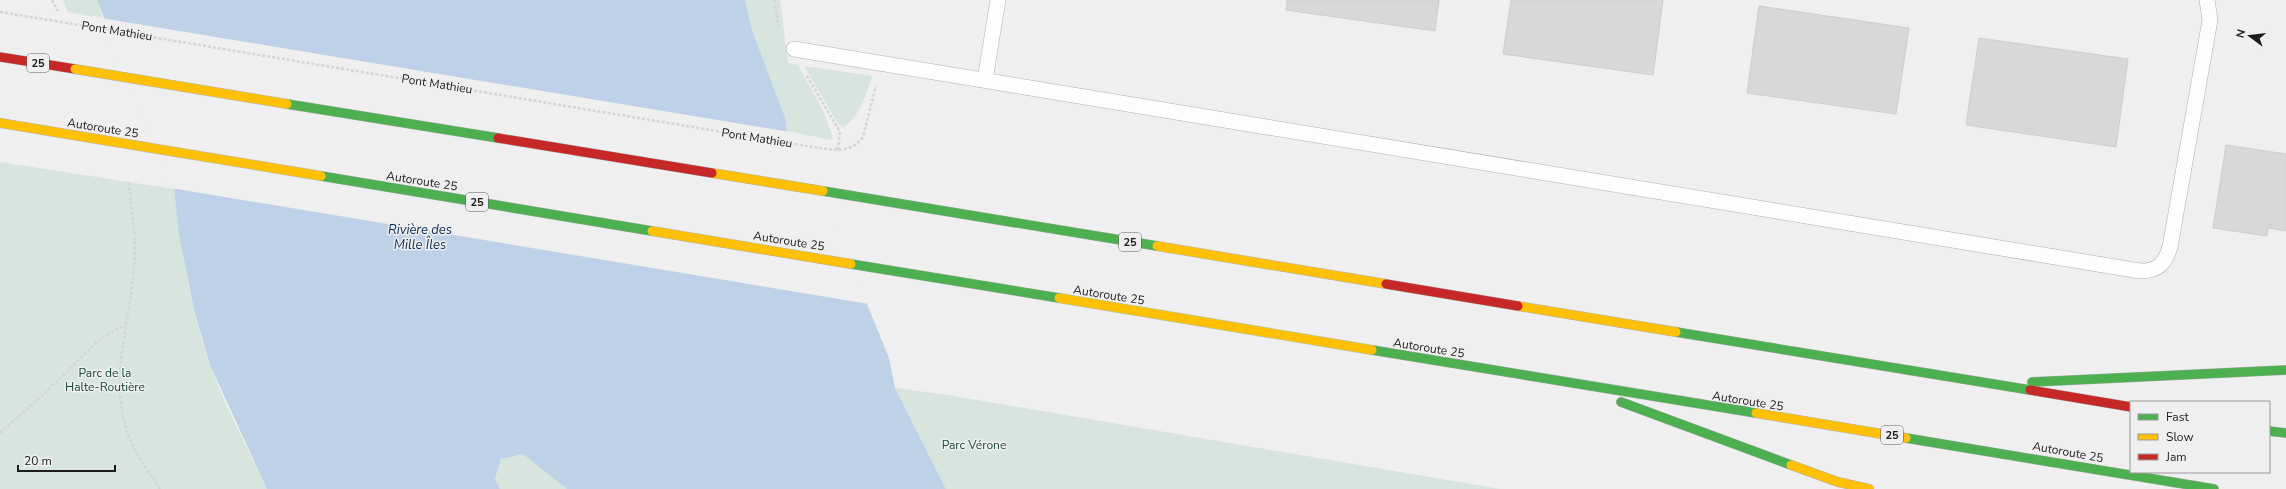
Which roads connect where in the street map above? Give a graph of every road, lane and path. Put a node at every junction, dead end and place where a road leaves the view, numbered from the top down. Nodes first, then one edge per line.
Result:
1 (52, 0) edge
2 (998, 0) edge
3 (2206, 0) edge
4 (58, 11) dead end
5 (0, 12) edge
6 (794, 49) dead end
7 (0, 57) edge
8 (804, 71) dead end
9 (984, 80) junction
10 (876, 85) dead end
11 (0, 123) edge
12 (838, 150) junction
13 (128, 182) dead end
14 (125, 325) junction
15 (2286, 370) edge
16 (1571, 384) junction
17 (1989, 384) junction
18 (2130, 408) edge
19 (2270, 430) edge
20 (0, 433) edge
21 (2286, 433) edge
22 (160, 489) edge
23 (1869, 489) edge
24 (2214, 489) edge

1 - 4 path
2 - 9 lane
3 - 9 lane
5 - 12 path, Pont Mathieu, bridge
6 - 9 lane
7 - 17 highway, 25, bridge
8 - 12 path
10 - 12 path
11 - 16 highway, Autoroute 25 / 25, bridge
13 - 14 path
14 - 20 path
14 - 22 path
15 - 17 highway
16 - 23 highway
16 - 24 highway, Autoroute 25 / 25
17 - 18 highway, 25
19 - 21 highway

